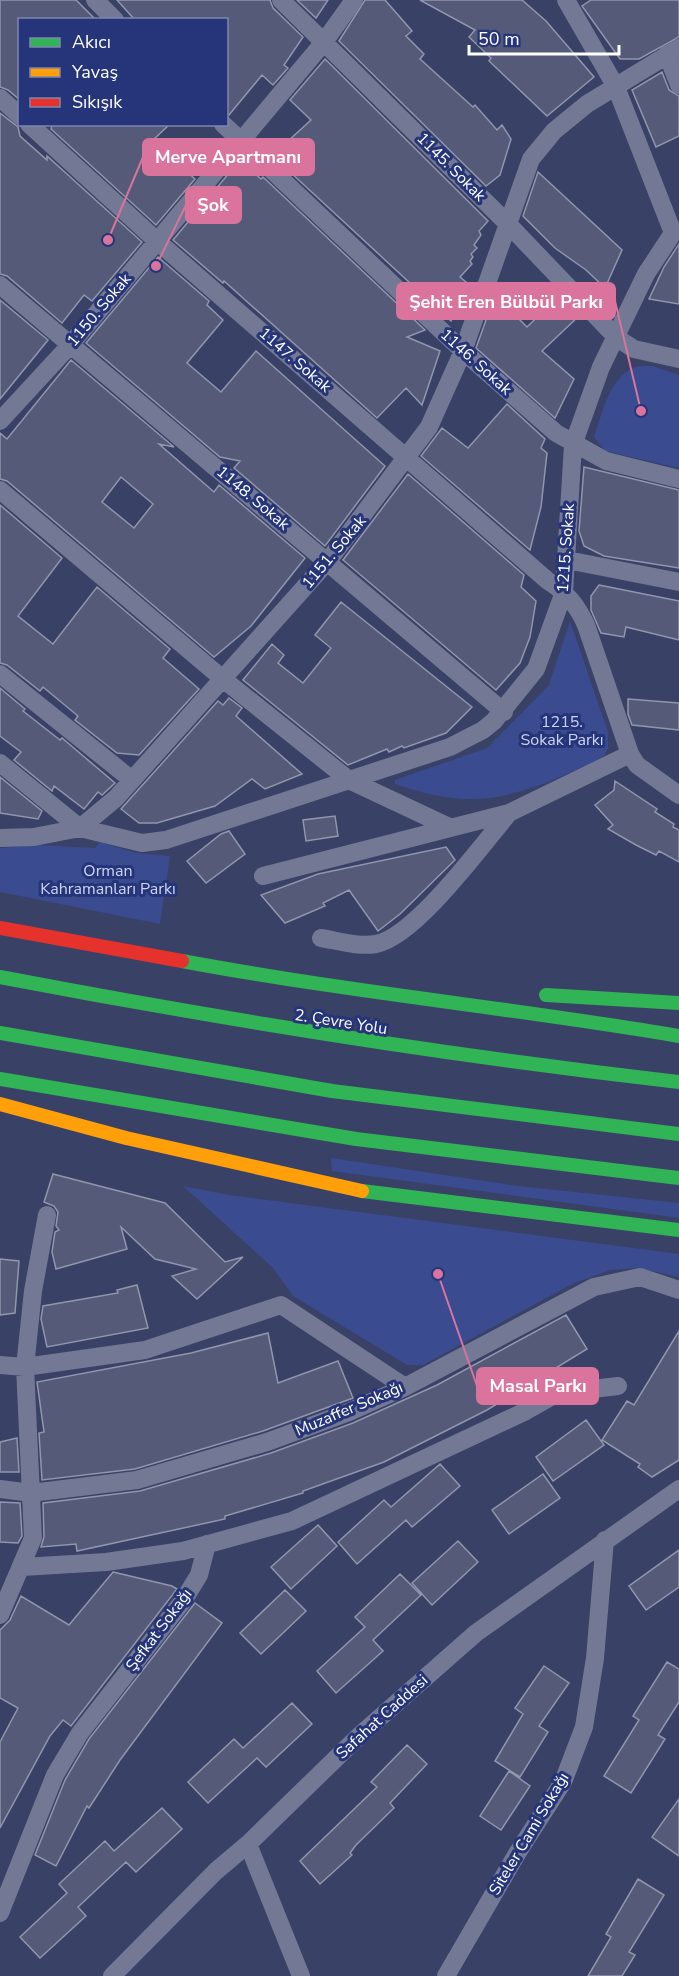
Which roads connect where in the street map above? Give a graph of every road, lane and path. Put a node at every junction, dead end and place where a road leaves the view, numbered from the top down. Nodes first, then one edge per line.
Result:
1 (95, 0) edge
2 (281, 0) edge
3 (354, 0) edge
4 (566, 0) edge
5 (113, 18) edge
6 (324, 42) junction
7 (673, 51) edge
8 (679, 85) edge
9 (616, 87) junction
10 (0, 98) edge
11 (18, 114) edge
12 (31, 126) edge
13 (225, 126) edge
14 (240, 141) junction
15 (508, 224) junction
16 (676, 232) edge
17 (156, 241) junction
18 (0, 285) edge
19 (617, 338) junction
20 (71, 344) junction
21 (463, 351) junction
22 (679, 359) edge
23 (0, 421) edge
24 (573, 445) junction
25 (408, 457) junction
26 (679, 478) edge
27 (0, 490) edge
28 (567, 560) junction
29 (328, 561) junction
30 (679, 582) edge
31 (564, 592) junction
32 (0, 674) edge
33 (223, 679) junction
34 (504, 712) junction
35 (630, 754) junction
36 (0, 762) edge
37 (132, 780) junction
38 (349, 780) junction
39 (679, 795) edge
40 (509, 813) junction
41 (448, 827) junction
42 (80, 828) junction
43 (0, 838) edge
44 (263, 876) dead end
45 (0, 928) edge
46 (321, 938) dead end
47 (0, 977) edge
48 (273, 978) junction
49 (456, 989) dead end
50 (536, 994) dead end
51 (679, 1004) edge
52 (0, 1033) edge
53 (679, 1036) edge
54 (0, 1079) edge
55 (679, 1082) edge
56 (0, 1104) edge
57 (679, 1134) edge
58 (679, 1178) edge
59 (47, 1215) dead end
60 (679, 1230) edge
61 (679, 1290) edge
62 (0, 1365) edge
63 (25, 1367) junction
64 (405, 1386) junction
65 (618, 1386) dead end
66 (0, 1489) edge
67 (679, 1489) edge
68 (31, 1493) junction
69 (605, 1540) junction
70 (207, 1544) junction
71 (22, 1567) junction
72 (0, 1615) edge
73 (248, 1844) junction
74 (0, 1914) edge
75 (112, 1976) edge
76 (301, 1976) edge
77 (446, 1976) edge

1 - 5 street
2 - 6 street, 1145. Sokak
3 - 6 street, 1150. Sokak
4 - 9 street, 1215. Sokak
6 - 14 street, 1150. Sokak
6 - 15 street, 1145. Sokak
7 - 8 street
7 - 9 street, 1151. Sokak
9 - 15 street, 1151. Sokak
9 - 16 street, 1215. Sokak
10 - 11 street
12 - 17 street, 1147. Sokak
13 - 14 street, 1146. Sokak
14 - 17 street, 1150. Sokak
14 - 21 street, 1146. Sokak
15 - 19 street, 1145. Sokak
15 - 21 street, 1151. Sokak
16 - 19 street, 1215. Sokak
17 - 20 street, 1150. Sokak
17 - 25 street, 1147. Sokak
18 - 20 street, 1148. Sokak
19 - 22 street, 1145. Sokak
19 - 24 street, 1215. Sokak
20 - 23 street, 1150. Sokak
20 - 29 street, 1148. Sokak
21 - 24 street, 1146. Sokak
21 - 25 street, 1151. Sokak
24 - 26 street, 1146. Sokak
24 - 28 street, 1215. Sokak
25 - 29 street, 1151. Sokak
25 - 31 street, 1147. Sokak
27 - 33 street
28 - 30 street
28 - 31 street, 1215. Sokak
29 - 33 street, 1151. Sokak
29 - 34 street, 1148. Sokak
31 - 34 street, 1215. Sokak
31 - 35 street, 1147. Sokak
32 - 37 street
33 - 37 street, 1151. Sokak
33 - 38 street
34 - 38 street, 1215. Sokak
35 - 39 street
35 - 40 street
36 - 42 street
37 - 42 street, 1151. Sokak
38 - 41 street
38 - 42 street, 1215. Sokak
40 - 41 street
40 - 46 street
41 - 44 street
42 - 43 street
45 - 48 highway
47 - 55 highway, 2. Çevre Yolu
48 - 49 highway
48 - 53 highway
50 - 51 highway
52 - 57 highway
54 - 58 highway
56 - 60 highway
59 - 63 street
61 - 64 street, Muzaffer Sokağı
62 - 63 street
63 - 64 street
63 - 68 street
64 - 68 street, Muzaffer Sokağı
65 - 70 street
66 - 68 street, Muzaffer Sokağı
67 - 69 street, Safahat Caddesi
68 - 71 street
69 - 73 street, Safahat Caddesi
69 - 77 street, Siteler Cami Sokağı
70 - 71 street
70 - 74 street, Şefkat Sokağı
71 - 72 street
73 - 75 street, Safahat Caddesi
73 - 76 street

